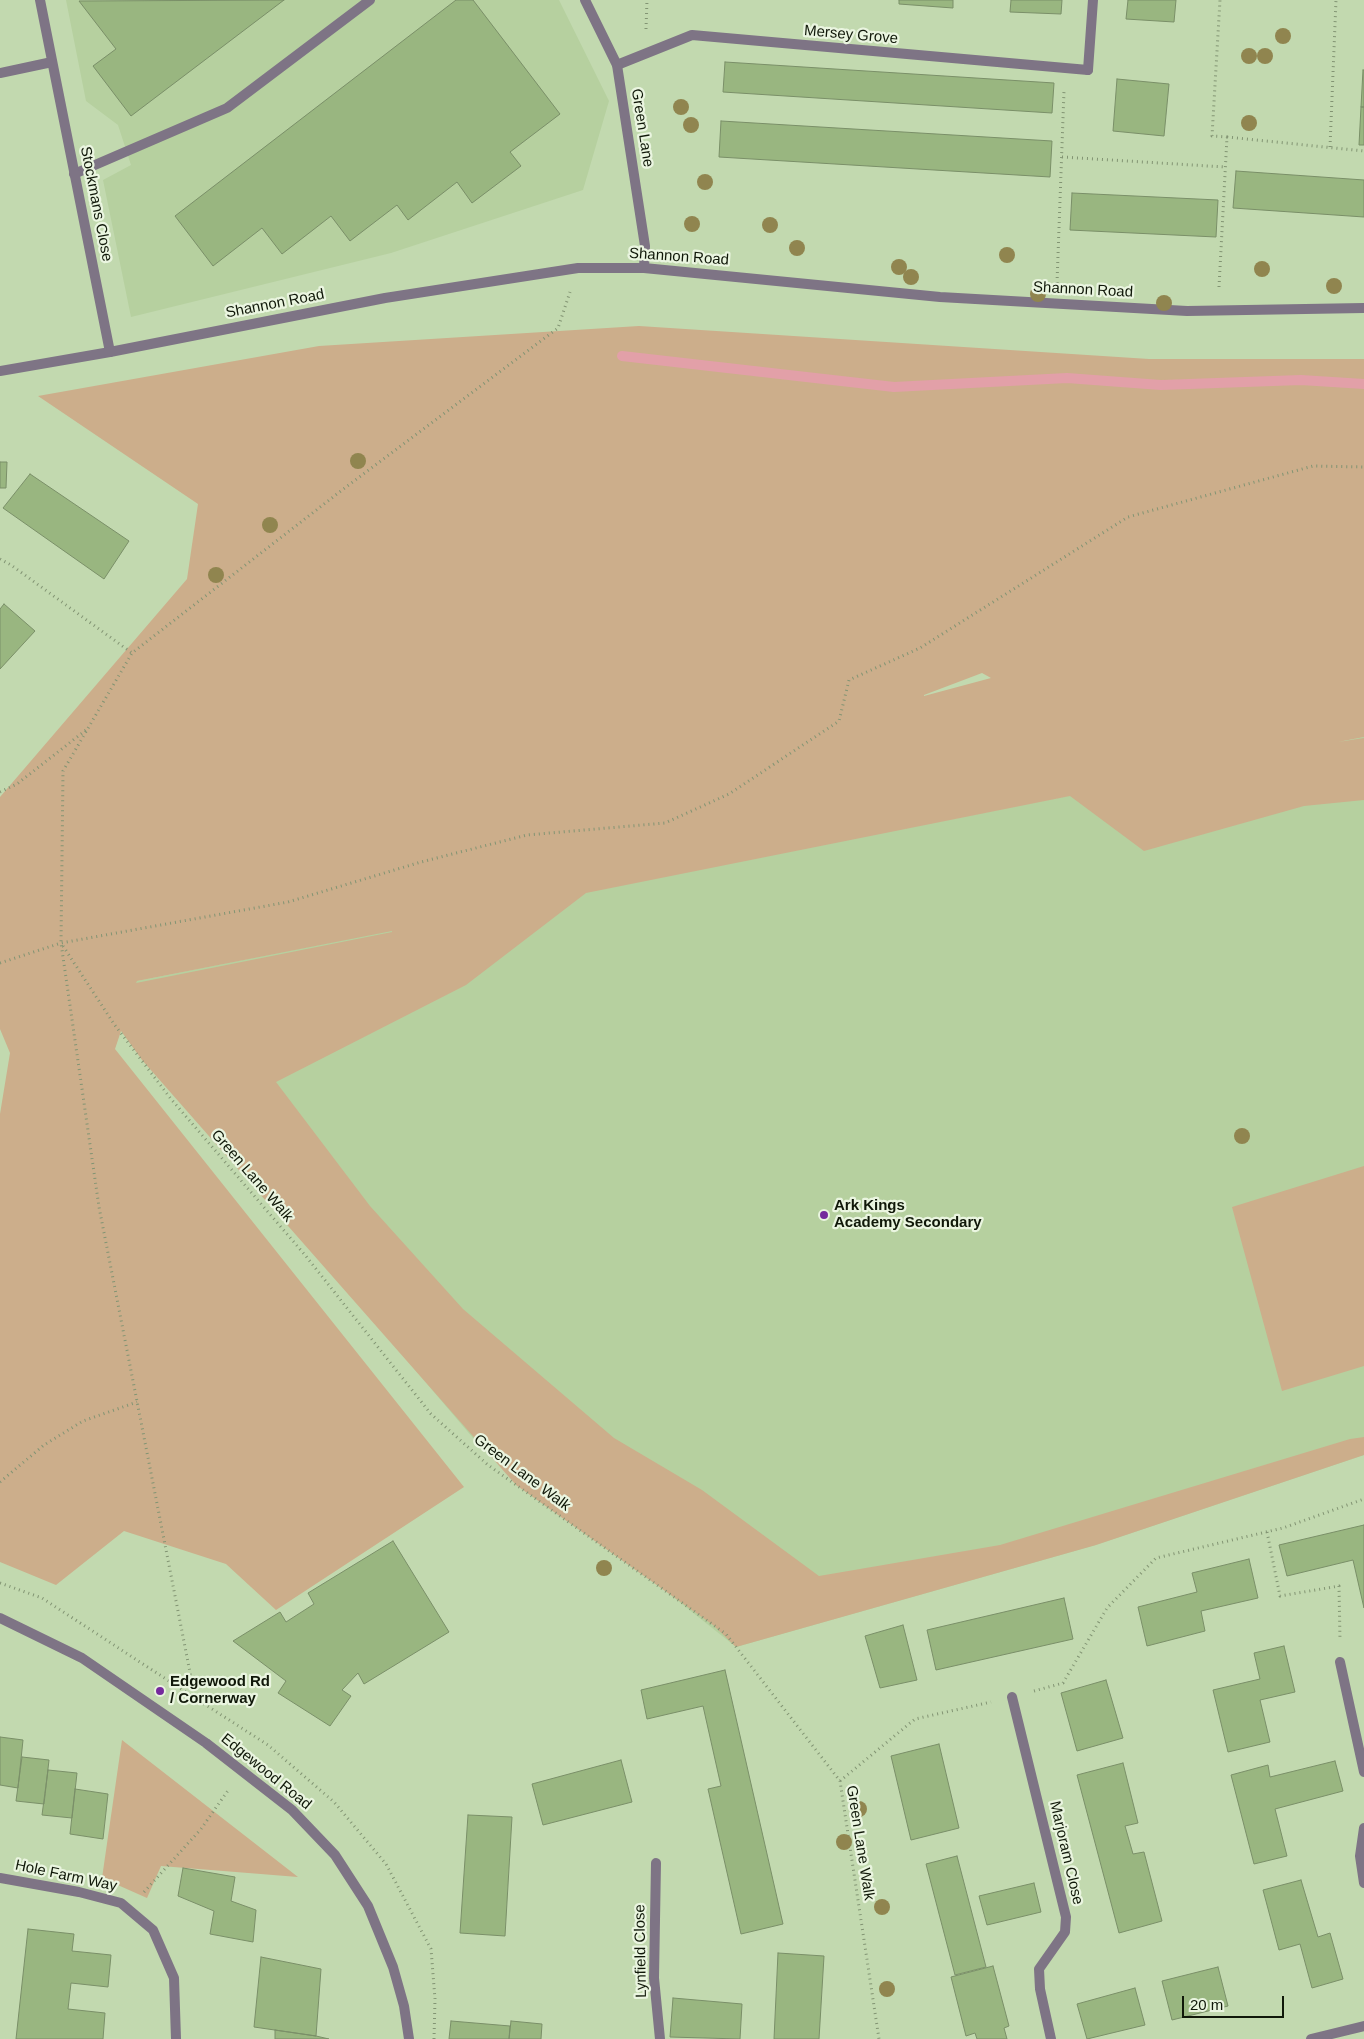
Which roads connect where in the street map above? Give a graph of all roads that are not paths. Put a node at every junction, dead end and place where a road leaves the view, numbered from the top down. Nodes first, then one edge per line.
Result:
1 (40, 0) edge
2 (370, 0) edge
3 (586, 0) edge
4 (1094, 0) edge
5 (52, 62) junction
6 (617, 65) junction
7 (0, 73) edge
8 (74, 174) junction
9 (644, 268) junction
10 (1364, 308) edge
11 (110, 352) junction
12 (0, 371) edge
13 (0, 1618) edge
14 (1340, 1662) road end
15 (1012, 1697) road end
16 (1363, 1756) edge
17 (1364, 1772) edge
18 (1364, 1828) edge
19 (656, 1863) dead end
20 (0, 1878) edge
21 (1364, 1883) edge
22 (1364, 2026) edge
23 (176, 2039) edge
24 (409, 2039) edge
25 (660, 2039) edge
26 (1050, 2039) edge
27 (1311, 2039) edge

1 - 5 street, Stockmans Close
2 - 8 street
3 - 6 street, Green Lane
4 - 6 street, Mersey Grove
5 - 7 street
5 - 8 street, Stockmans Close
6 - 9 street, Green Lane
8 - 11 street, Stockmans Close
9 - 10 street, Shannon Road
9 - 11 street, Shannon Road
11 - 12 street, Shannon Road
13 - 24 street, Edgewood Road
14 - 16 street
15 - 26 street, Marjoram Close
16 - 17 street
18 - 21 street
19 - 25 street, Lynfield Close
20 - 23 street, Hole Farm Way
22 - 27 street

